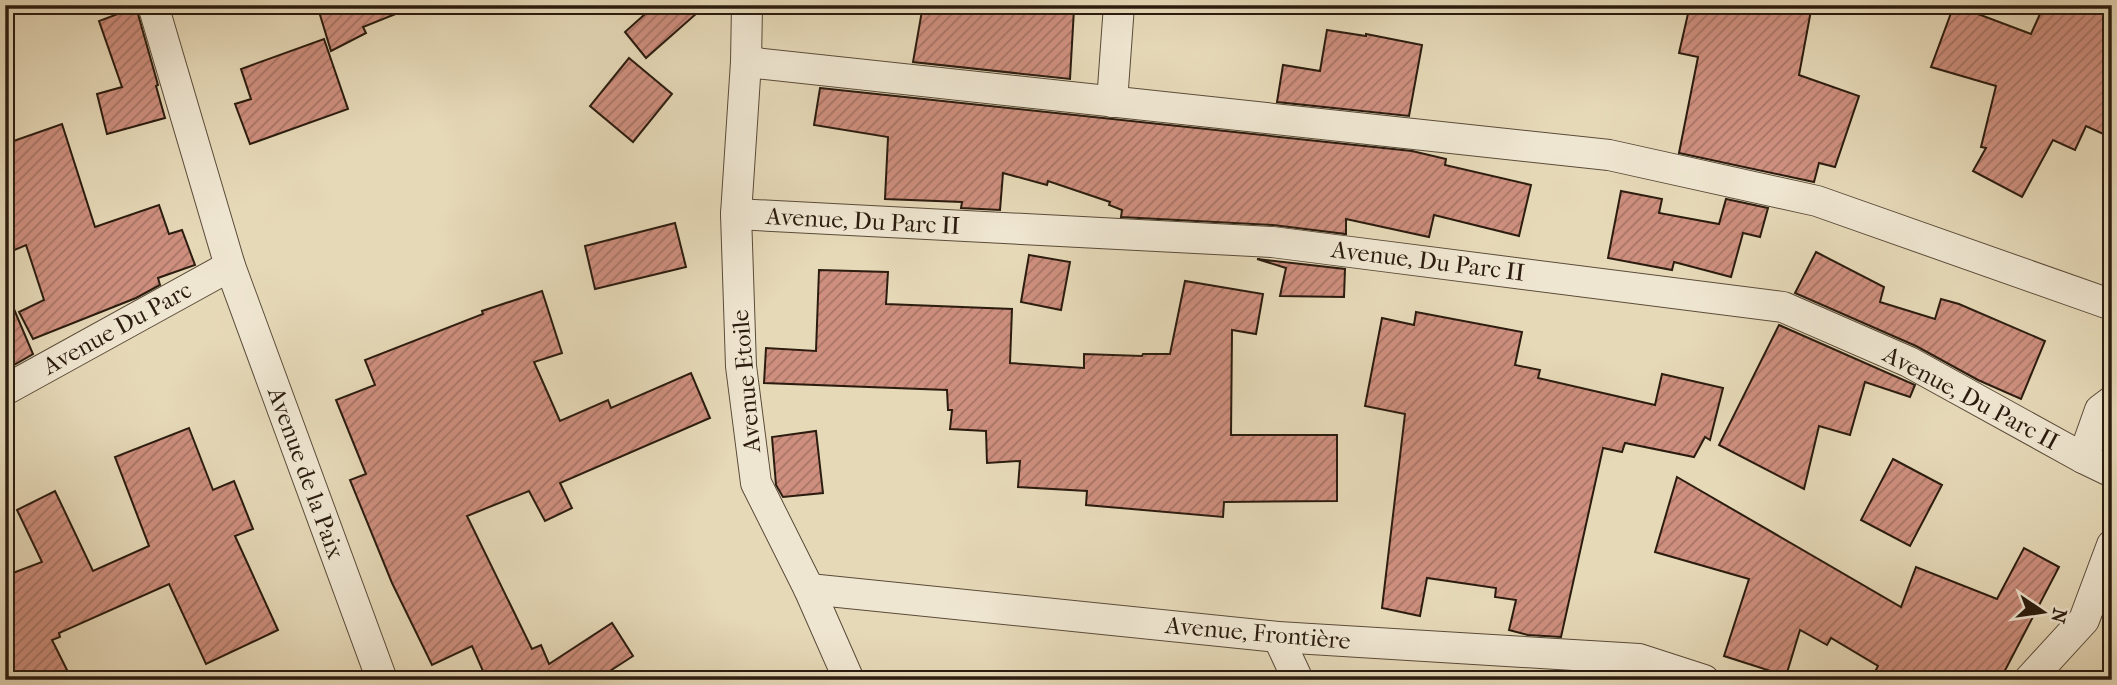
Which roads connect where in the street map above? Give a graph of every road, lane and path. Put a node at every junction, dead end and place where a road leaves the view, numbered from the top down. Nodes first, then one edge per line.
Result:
1 (153, 5) edge
2 (747, 5) edge
3 (1119, 5) edge
4 (746, 62) junction
5 (1112, 102) junction
6 (736, 214) junction
7 (230, 266) junction
8 (2112, 305) edge
9 (5, 390) edge
10 (2112, 401) edge
11 (2083, 458) junction
12 (2112, 472) edge
13 (2112, 545) edge
14 (809, 589) junction
15 (1279, 637) junction
16 (382, 680) edge
17 (849, 680) edge
18 (1298, 680) edge
19 (1704, 680) edge
20 (2029, 680) edge

1 - 7 street, Avenue de la Paix
2 - 4 street, Avenue Etoile
3 - 5 street
4 - 5 street
4 - 6 street, Avenue Etoile
5 - 8 street
6 - 11 street, Avenue, Du Parc II
6 - 14 street, Avenue Etoile
7 - 9 street, Avenue Du Parc
7 - 16 street, Avenue de la Paix
10 - 11 street
11 - 12 street, Avenue, Du Parc II
13 - 20 street
14 - 15 street, Avenue, Frontière
14 - 17 street, Avenue Etoile
15 - 18 street
15 - 19 street, Avenue, Frontière

